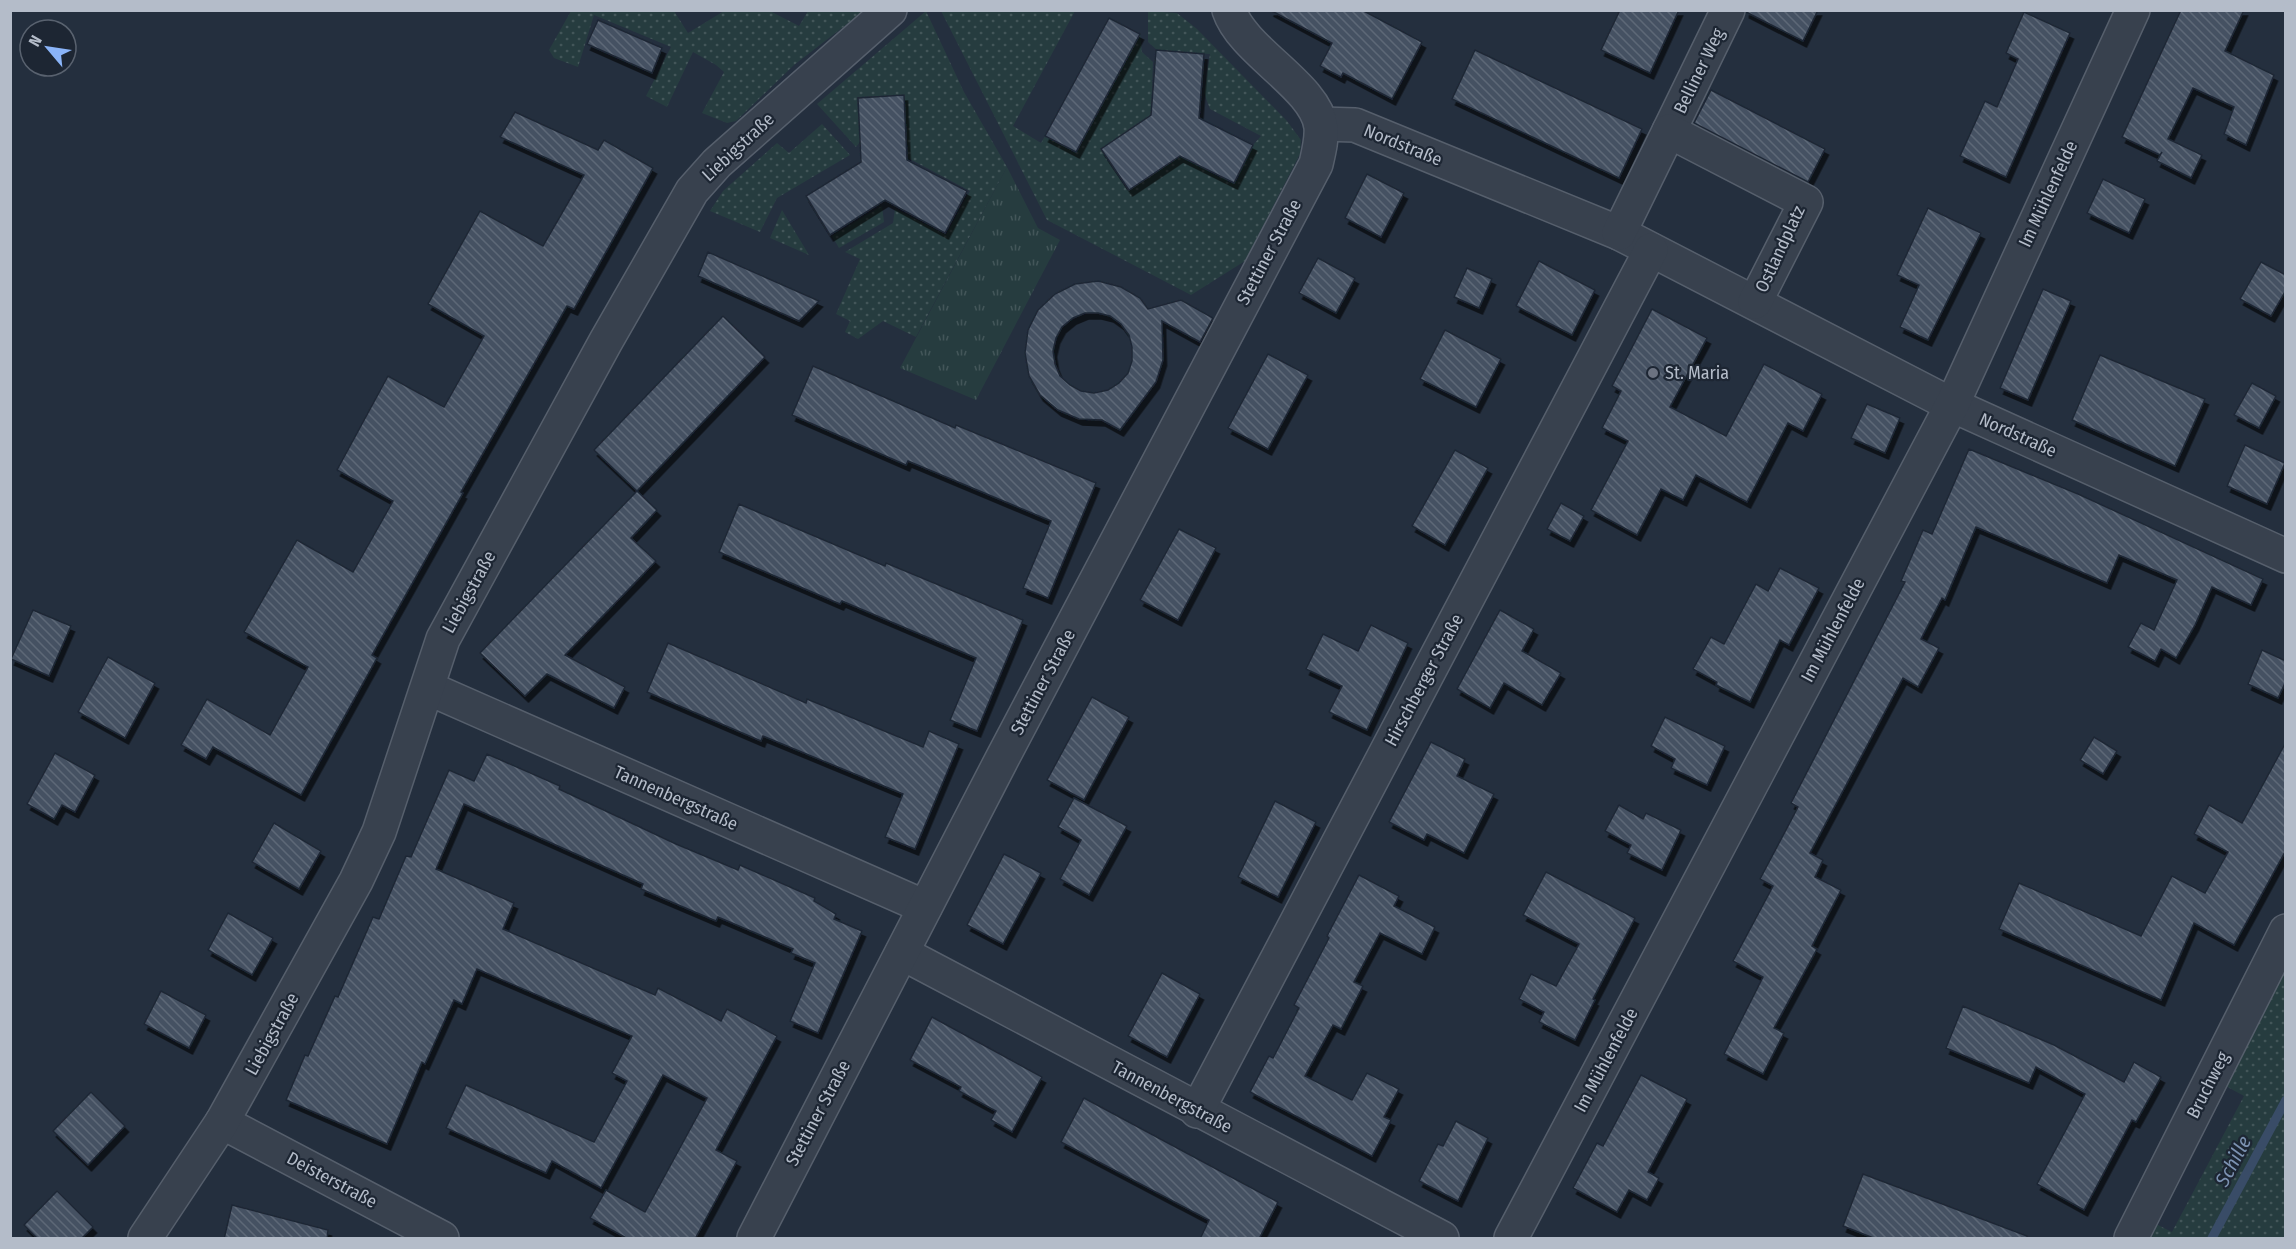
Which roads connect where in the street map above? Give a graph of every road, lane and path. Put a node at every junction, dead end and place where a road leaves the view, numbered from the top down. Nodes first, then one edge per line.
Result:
1 (890, 10) edge
2 (1229, 10) edge
3 (1728, 10) edge
4 (2133, 10) edge
5 (1321, 124) junction
6 (1670, 130) junction
7 (1618, 233) junction
8 (1651, 250) junction
9 (1755, 302) junction
10 (1952, 405) junction
11 (2286, 556) edge
12 (428, 688) junction
13 (925, 907) junction
14 (2286, 931) edge
15 (902, 953) junction
16 (1197, 1111) junction
17 (222, 1122) junction
18 (145, 1239) edge
19 (442, 1239) edge
20 (754, 1239) edge
21 (1443, 1239) edge
22 (1511, 1239) edge
23 (2131, 1239) edge

1 - 12 street, Liebigstraße
2 - 5 street
3 - 6 street, Belliner Weg
4 - 10 street, Im Mühlenfelde
5 - 7 street, Nordstraße
5 - 13 street, Stettiner Straße
6 - 7 street
6 - 9 street, Ostlandplatz
7 - 8 street, Ostlandplatz
8 - 9 street, Ostlandplatz
8 - 16 street, Hirschberger Straße
9 - 10 street, Nordstraße
10 - 11 street, Nordstraße
10 - 22 street, Im Mühlenfelde
12 - 13 street, Tannenbergstraße
12 - 17 street, Liebigstraße
13 - 15 street, Stettiner Straße
14 - 23 street, Bruchweg
15 - 16 street, Tannenbergstraße
15 - 20 street, Stettiner Straße
16 - 21 street, Tannenbergstraße
17 - 18 street, Liebigstraße
17 - 19 street, Deisterstraße

